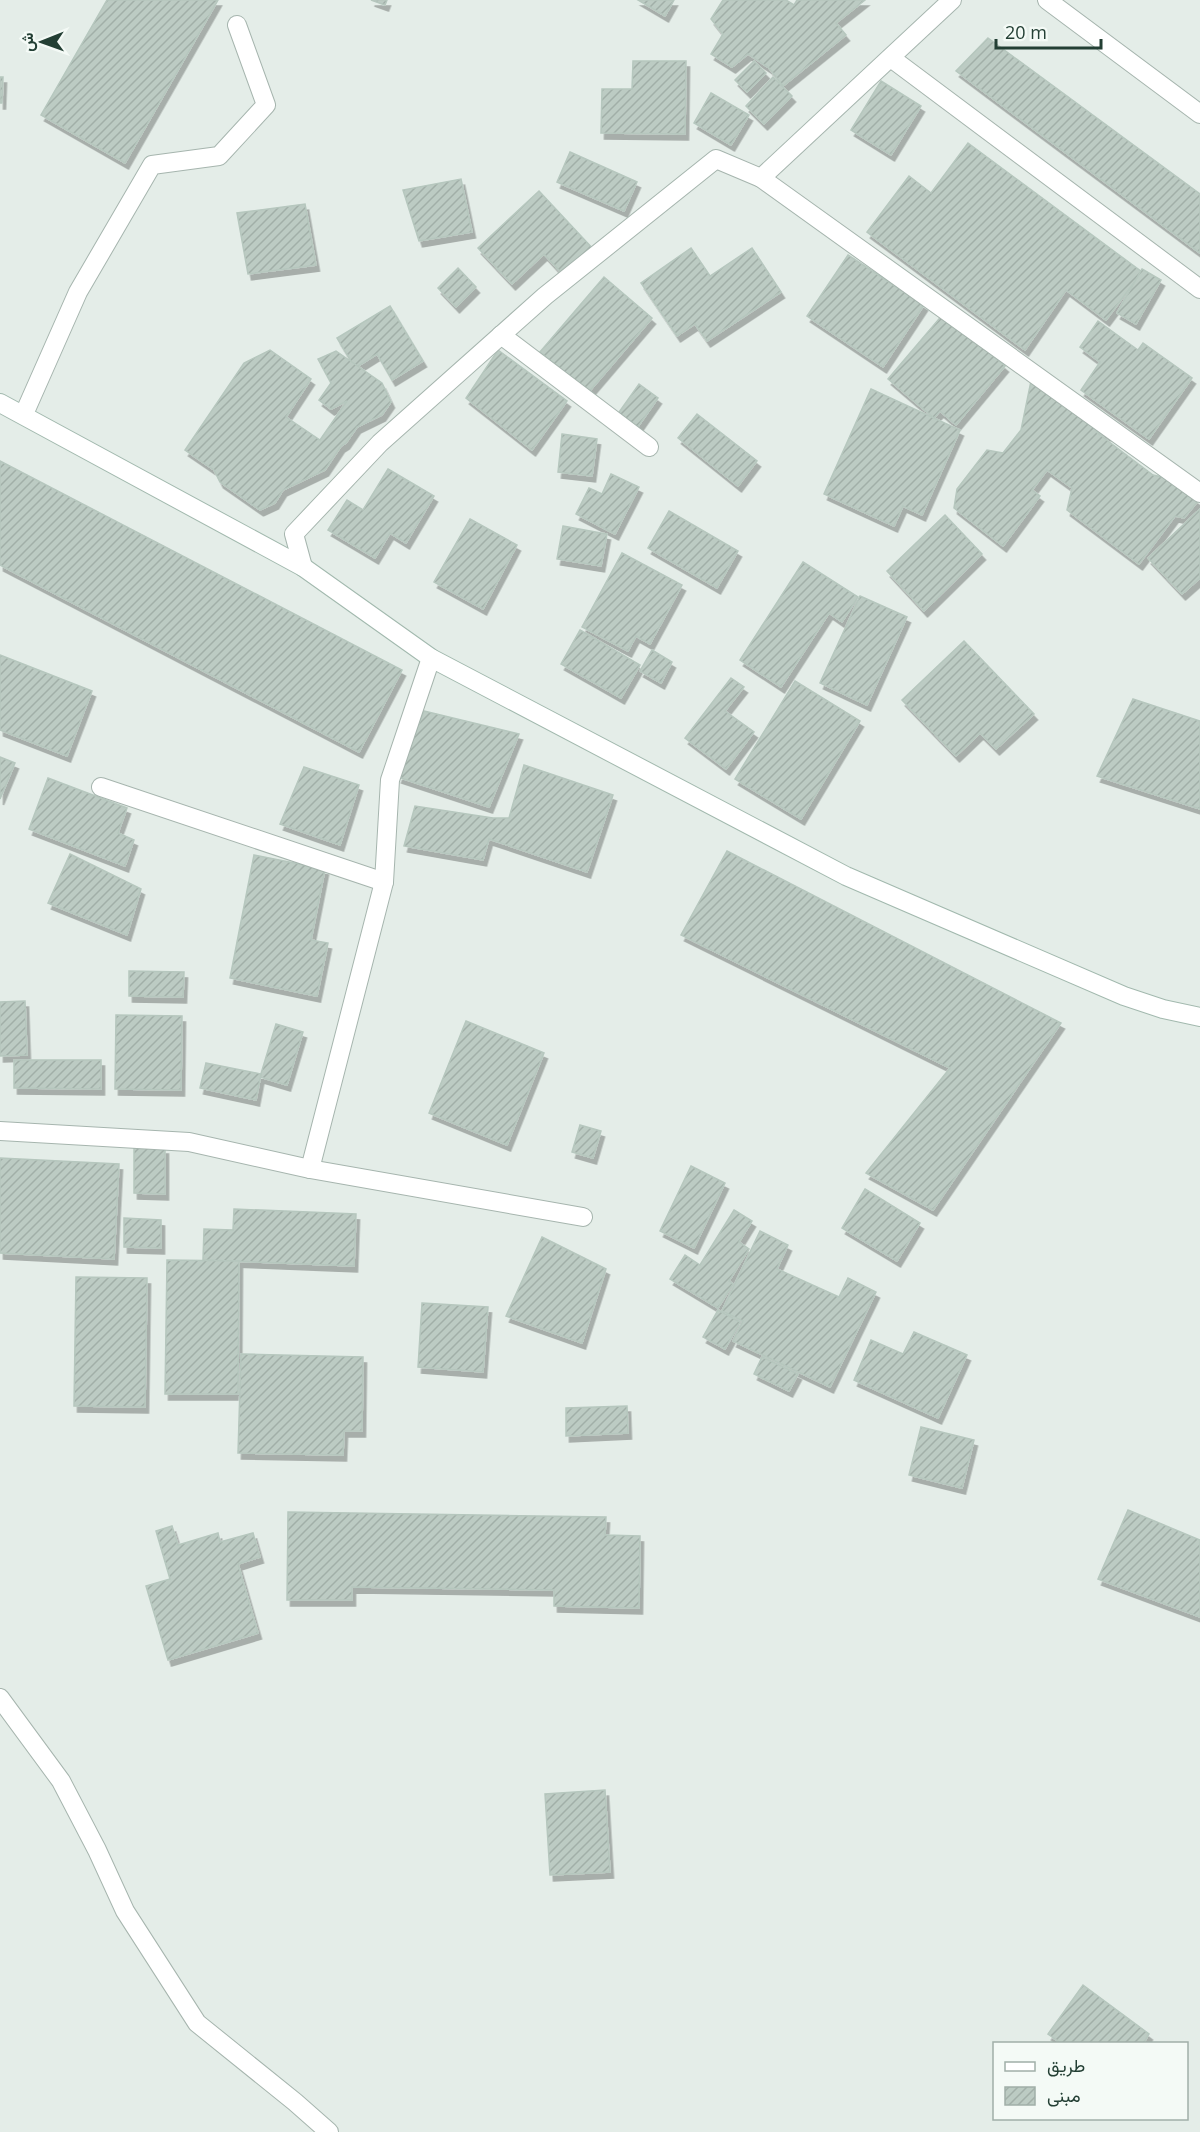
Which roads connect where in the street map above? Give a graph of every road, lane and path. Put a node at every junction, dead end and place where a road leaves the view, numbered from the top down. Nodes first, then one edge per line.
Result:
1 (952, 0) edge
2 (1047, 0) edge
3 (237, 25) dead end
4 (891, 58) junction
5 (1200, 114) edge
6 (761, 178) junction
7 (1200, 289) edge
8 (501, 335) junction
9 (0, 403) edge
10 (24, 414) junction
11 (649, 447) dead end
12 (1200, 493) edge
13 (303, 567) junction
14 (431, 658) junction
15 (100, 787) dead end
16 (384, 882) junction
17 (1200, 1017) edge
18 (0, 1131) edge
19 (310, 1169) junction
20 (583, 1217) dead end
21 (0, 1698) edge
22 (329, 2132) edge

1 - 4 street
2 - 5 street
3 - 10 street
4 - 6 street
4 - 7 street
6 - 8 street
6 - 12 street
8 - 11 street
8 - 13 street
9 - 10 street
10 - 13 street
13 - 14 street
14 - 16 street
14 - 17 street
15 - 16 street
16 - 19 street
18 - 19 street
19 - 20 street
21 - 22 street

